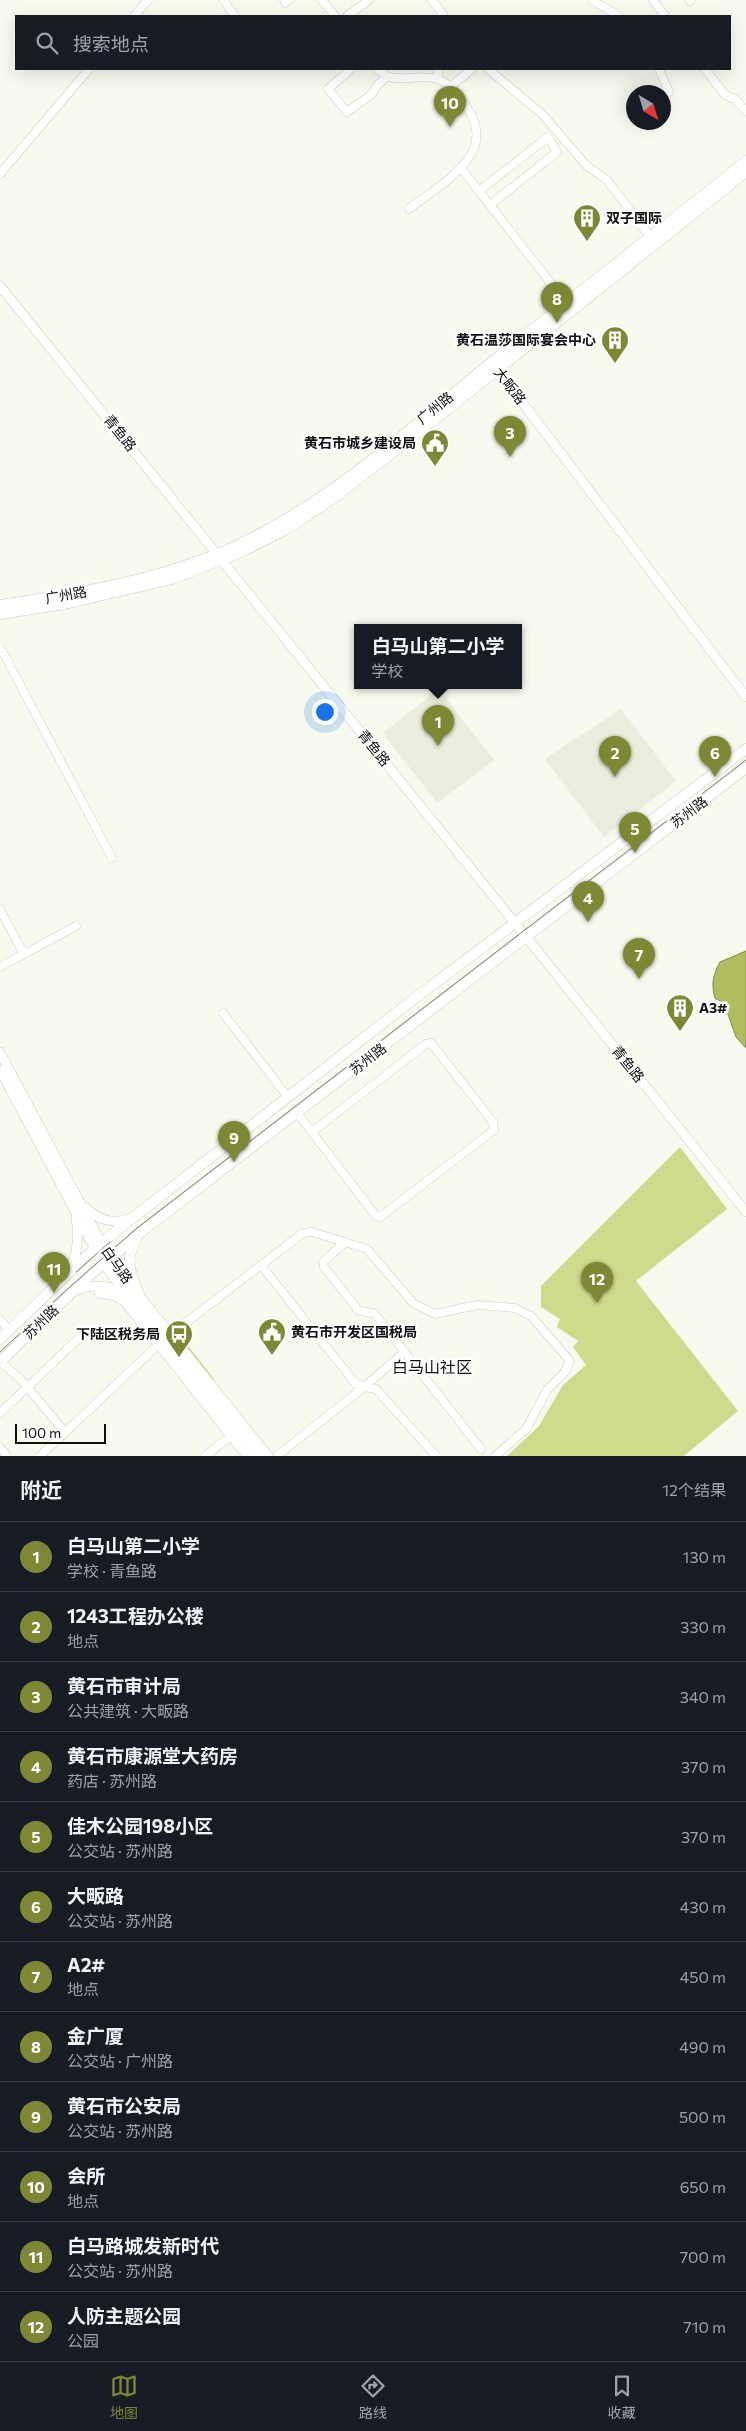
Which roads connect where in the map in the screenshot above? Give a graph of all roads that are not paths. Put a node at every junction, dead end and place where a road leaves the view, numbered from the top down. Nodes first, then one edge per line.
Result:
1 (148, 0) edge
2 (223, 0) edge
3 (284, 0) edge
4 (289, 0) edge
5 (322, 0) edge
6 (368, 0) edge
7 (432, 0) edge
8 (592, 0) edge
9 (653, 0) edge
10 (135, 15) edge
11 (234, 15) edge
12 (334, 15) edge
13 (349, 15) edge
14 (443, 15) edge
15 (617, 15) edge
16 (664, 15) edge
17 (88, 70) edge
18 (350, 70) edge
19 (378, 70) edge
20 (438, 70) edge
21 (471, 70) edge
22 (489, 70) edge
23 (658, 70) edge
24 (706, 70) edge
25 (387, 77) junction
26 (438, 79) junction
27 (666, 85) edge
28 (450, 87) junction
29 (746, 112) edge
30 (557, 130) junction
31 (548, 137) junction
32 (746, 161) edge
33 (461, 168) junction
34 (746, 172) edge
35 (0, 174) edge
36 (479, 191) junction
37 (490, 205) junction
38 (409, 209) dead end
39 (650, 238) junction
40 (0, 286) edge
41 (567, 304) junction
42 (495, 366) junction
43 (219, 556) junction
44 (0, 605) edge
45 (0, 614) edge
46 (0, 647) edge
47 (746, 697) edge
48 (746, 749) edge
49 (746, 768) edge
50 (112, 858) dead end
51 (0, 910) edge
52 (515, 923) junction
53 (76, 926) dead end
54 (526, 936) junction
55 (24, 954) junction
56 (0, 966) edge
57 (223, 1013) dead end
58 (0, 1052) edge
59 (0, 1070) edge
60 (287, 1096) junction
61 (297, 1113) junction
62 (312, 1132) junction
63 (74, 1201) junction
64 (746, 1212) edge
65 (134, 1217) junction
66 (140, 1233) junction
67 (345, 1242) junction
68 (98, 1246) junction
69 (107, 1262) junction
70 (261, 1265) junction
71 (66, 1277) junction
72 (72, 1293) junction
73 (99, 1293) dead end
74 (139, 1295) junction
75 (137, 1306) junction
76 (0, 1320) edge
77 (9, 1330) junction
78 (171, 1334) junction
79 (80, 1338) dead end
80 (0, 1339) edge
81 (158, 1345) junction
82 (405, 1352) junction
83 (0, 1361) edge
84 (28, 1387) junction
85 (364, 1387) junction
86 (0, 1413) edge
87 (65, 1432) junction
88 (235, 1434) junction
89 (0, 1447) edge
90 (481, 1449) dead end
91 (7, 1456) edge
92 (40, 1456) edge
93 (205, 1456) edge
94 (247, 1456) edge
95 (258, 1456) edge
96 (268, 1456) edge
97 (278, 1456) edge
98 (436, 1456) edge
99 (495, 1456) edge

1 - 10 street
2 - 11 street
3 - 4 street
5 - 12 street
6 - 13 street
7 - 14 street
8 - 15 street
9 - 16 street
17 - 35 street
18 - 25 street
19 - 25 street
20 - 26 street
21 - 28 street
22 - 30 street
23 - 27 street
24 - 29 street
25 - 26 street
26 - 28 street
28 - 33 street
30 - 31 street
30 - 39 street
31 - 36 street
31 - 37 street
32 - 39 main road, 广州路
33 - 36 street
33 - 38 street
34 - 42 main road, 广州路
36 - 37 street
37 - 41 street
39 - 41 main road, 广州路
40 - 43 street, 青鱼路
41 - 42 main road, 广州路
42 - 43 main road, 广州路
42 - 47 street, 大畈路
43 - 44 main road, 广州路
43 - 45 main road, 广州路
43 - 52 street, 青鱼路
46 - 50 street
48 - 52 main road, 苏州路
49 - 54 main road, 苏州路
51 - 55 street
52 - 54 street, 青鱼路
52 - 60 main road, 苏州路
53 - 55 street
54 - 61 main road, 苏州路
54 - 64 street, 青鱼路
55 - 56 street
57 - 60 street
58 - 63 street, 白马路
59 - 63 street, 白马路
60 - 65 main road, 苏州路
61 - 62 street
61 - 66 main road, 苏州路
62 - 62 street
63 - 65 street
63 - 68 street, 白马路
63 - 71 street
65 - 68 main road, 苏州路
66 - 69 main road, 苏州路
66 - 74 main road
67 - 70 street
67 - 82 street
67 - 99 street
68 - 69 street, 白马路
68 - 71 main road, 苏州路
69 - 72 main road, 苏州路
69 - 74 street, 白马路
69 - 75 street, 白马路
70 - 78 street
70 - 85 street
71 - 77 main road, 苏州路
72 - 75 street
72 - 83 main road, 苏州路
73 - 81 street
74 - 78 street, 白马路
75 - 88 street, 白马路
76 - 77 street
77 - 80 main road, 苏州路
78 - 96 street, 白马路
79 - 84 street
81 - 87 street
81 - 88 street
82 - 85 street
82 - 90 street
83 - 84 street
84 - 86 street
84 - 87 street
85 - 97 street
85 - 98 street
87 - 92 street
88 - 93 street
88 - 94 street
88 - 95 street, 白马路
89 - 91 street

